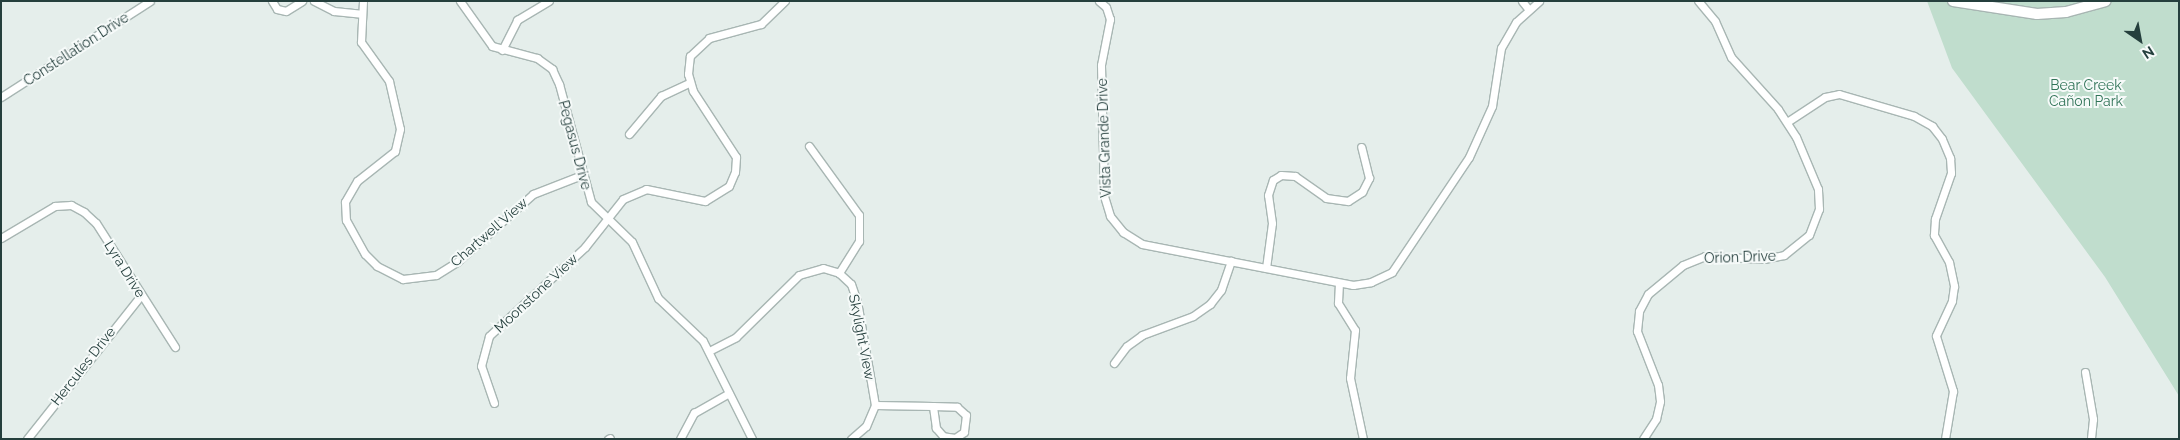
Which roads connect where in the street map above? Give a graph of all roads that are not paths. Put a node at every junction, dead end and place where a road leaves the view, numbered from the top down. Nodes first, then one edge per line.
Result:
1 (150, 1) edge
2 (272, 1) edge
3 (302, 1) edge
4 (314, 1) edge
5 (363, 1) edge
6 (460, 1) edge
7 (548, 1) edge
8 (784, 1) edge
9 (1099, 1) edge
10 (1522, 1) edge
11 (1539, 1) edge
12 (1698, 1) edge
13 (1953, 1) edge
14 (2106, 1) edge
15 (1529, 10) junction
16 (362, 14) junction
17 (502, 50) junction
18 (689, 82) junction
19 (1, 98) edge
20 (1787, 122) junction
21 (629, 134) dead end
22 (809, 146) dead end
23 (1360, 147) dead end
24 (582, 175) junction
25 (608, 219) junction
26 (1, 238) edge
27 (1231, 261) junction
28 (1266, 268) junction
29 (839, 273) junction
30 (1339, 282) junction
31 (141, 294) junction
32 (175, 347) dead end
33 (709, 351) junction
34 (1114, 363) dead end
35 (2085, 372) dead end
36 (729, 393) junction
37 (494, 402) dead end
38 (875, 405) junction
39 (933, 406) junction
40 (27, 439) edge
41 (680, 439) edge
42 (752, 439) edge
43 (850, 439) edge
44 (1363, 439) edge
45 (1643, 439) edge
46 (1946, 439) edge
47 (2091, 439) edge

1 - 19 street, Constellation Drive
2 - 3 street
4 - 16 street
5 - 16 street, Chartwell View
6 - 17 street, Pegasus Drive
7 - 17 street
8 - 18 street
9 - 27 street, Vista Grande Drive
10 - 15 street
11 - 15 street
12 - 20 street, Orion Drive
13 - 14 street
15 - 30 street
16 - 24 street, Chartwell View
17 - 24 street, Pegasus Drive
18 - 21 street
18 - 25 street, Moonstone View
20 - 45 street, Orion Drive
20 - 46 street
22 - 29 street
23 - 28 street
24 - 25 street, Pegasus Drive
25 - 33 street, Pegasus Drive
25 - 37 street, Moonstone View
26 - 31 street, Lyra Drive
27 - 28 street, Vista Grande Drive
27 - 34 street
28 - 30 street, Vista Grande Drive
29 - 33 street
29 - 38 street, Skylight View
30 - 44 street
31 - 32 street, Lyra Drive
31 - 40 street, Hercules Drive
33 - 36 street, Pegasus Drive
35 - 47 street
36 - 41 street
36 - 42 street, Pegasus Drive
38 - 39 street
38 - 43 street
39 - 39 street

